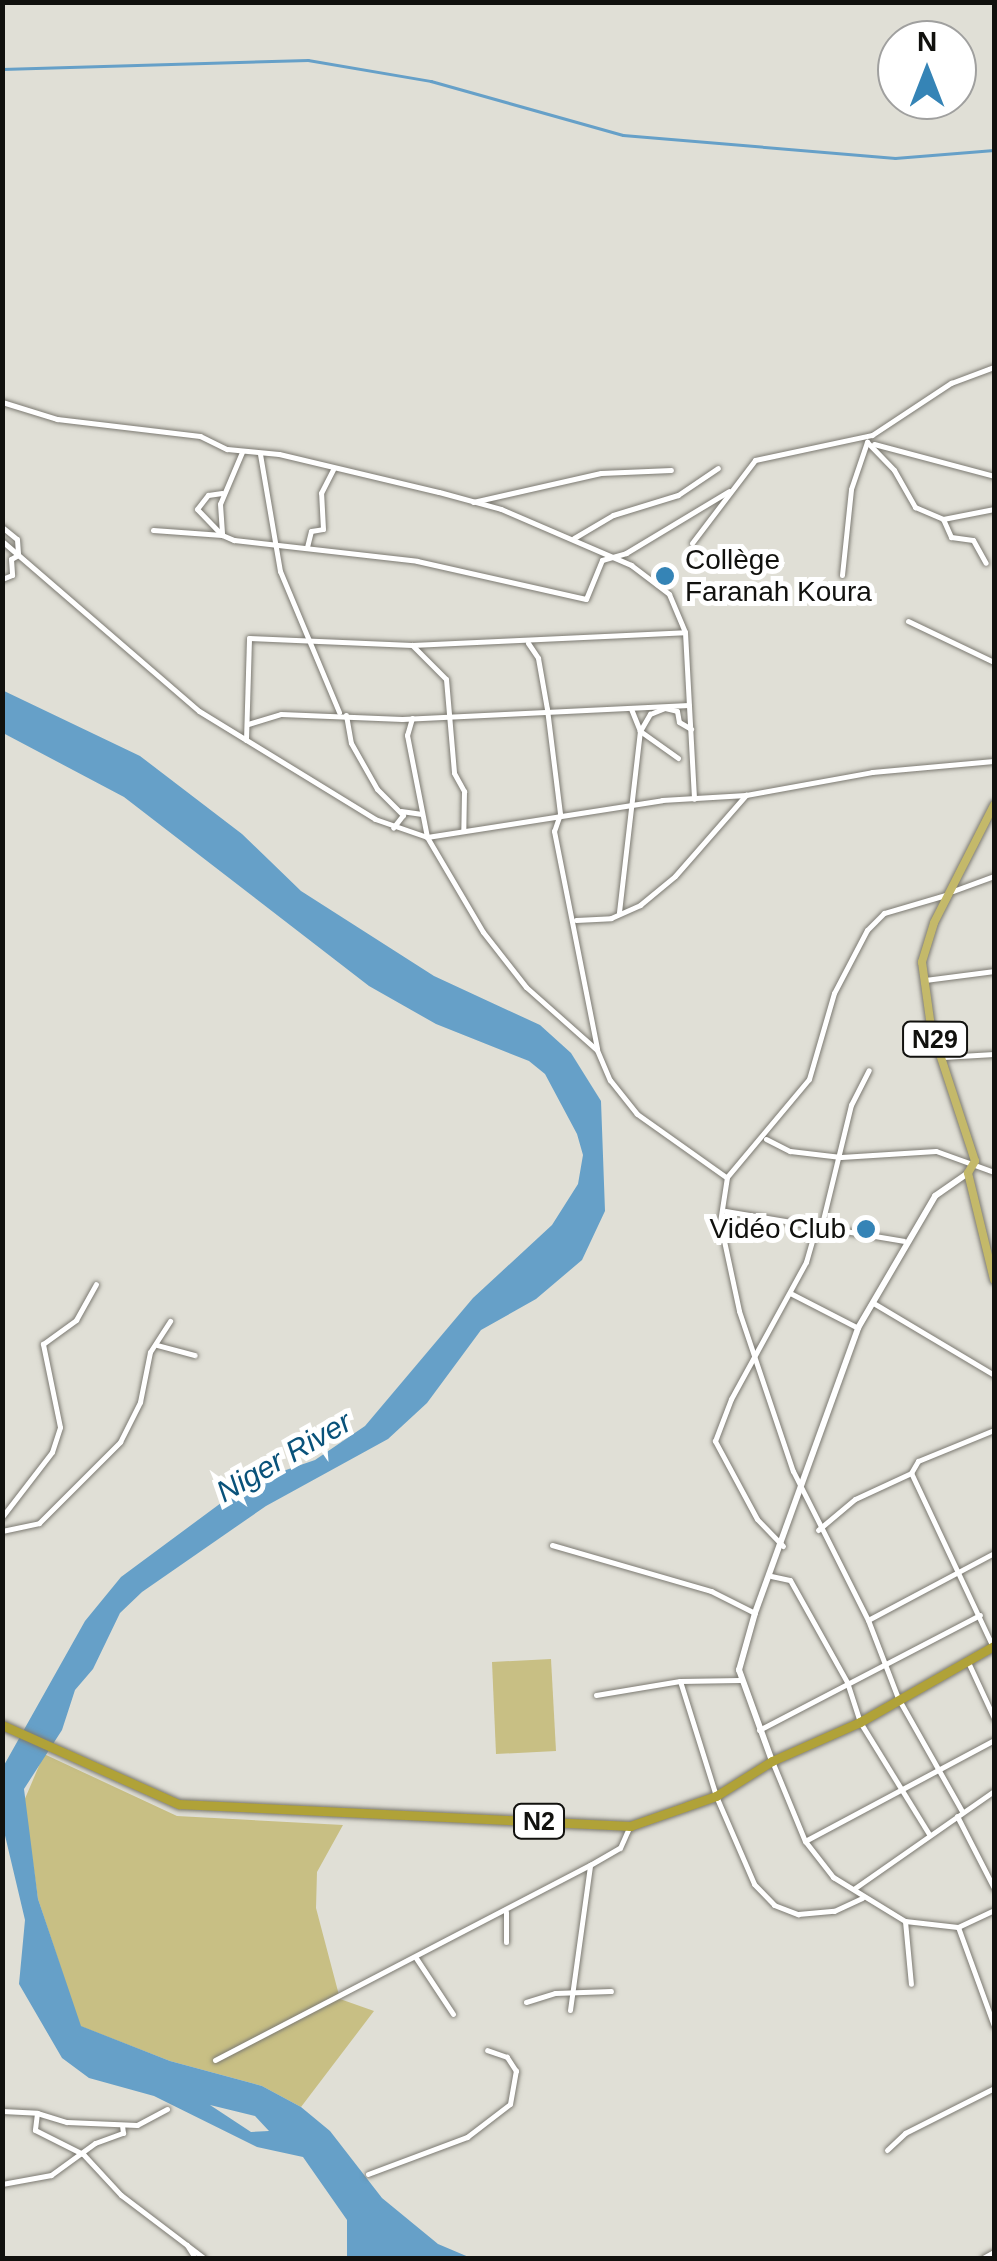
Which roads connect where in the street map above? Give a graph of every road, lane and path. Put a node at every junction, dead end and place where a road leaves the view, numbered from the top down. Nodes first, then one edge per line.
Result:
1 (994, 367) edge
2 (2, 402) edge
3 (866, 442) junction
4 (244, 452) junction
5 (260, 454) junction
6 (334, 468) junction
7 (718, 468) dead end
8 (672, 470) dead end
9 (994, 476) edge
10 (728, 491) junction
11 (222, 494) junction
12 (468, 502) junction
13 (994, 510) edge
14 (943, 520) junction
15 (2, 527) edge
16 (153, 530) dead end
17 (222, 535) junction
18 (573, 539) junction
19 (2, 540) edge
20 (274, 541) junction
21 (692, 543) dead end
22 (306, 546) junction
23 (18, 555) junction
24 (614, 558) junction
25 (986, 563) dead end
26 (842, 575) dead end
27 (2, 579) edge
28 (908, 621) dead end
29 (685, 632) junction
30 (310, 639) junction
31 (526, 641) junction
32 (412, 645) junction
33 (994, 662) edge
34 (689, 705) junction
35 (665, 708) junction
36 (631, 709) junction
37 (547, 710) junction
38 (342, 714) junction
39 (451, 714) junction
40 (412, 718) junction
41 (247, 724) junction
42 (691, 729) junction
43 (640, 731) junction
44 (246, 740) junction
45 (678, 758) dead end
46 (994, 760) edge
47 (746, 795) junction
48 (694, 799) junction
49 (634, 804) junction
50 (994, 805) edge
51 (401, 811) junction
52 (422, 814) junction
53 (560, 814) junction
54 (393, 828) junction
55 (462, 830) junction
56 (427, 837) junction
57 (994, 876) edge
58 (949, 893) junction
59 (619, 914) junction
60 (576, 920) junction
61 (994, 972) edge
62 (922, 980) junction
63 (598, 1050) junction
64 (994, 1054) edge
65 (942, 1057) junction
66 (869, 1070) dead end
67 (765, 1138) junction
68 (840, 1157) junction
69 (975, 1161) junction
70 (994, 1172) edge
71 (968, 1173) junction
72 (727, 1177) junction
73 (725, 1211) junction
74 (817, 1231) junction
75 (904, 1241) junction
76 (994, 1280) edge
77 (96, 1284) dead end
78 (790, 1293) junction
79 (875, 1304) junction
80 (170, 1322) dead end
81 (858, 1328) junction
82 (157, 1345) junction
83 (195, 1355) dead end
84 (756, 1357) junction
85 (994, 1375) edge
86 (994, 1430) edge
87 (911, 1473) junction
88 (801, 1478) junction
89 (2, 1517) edge
90 (818, 1530) junction
91 (2, 1531) edge
92 (552, 1545) dead end
93 (783, 1546) junction
94 (994, 1553) edge
95 (957, 1573) junction
96 (771, 1576) junction
97 (755, 1612) junction
98 (980, 1615) junction
99 (868, 1620) junction
100 (994, 1646) edge
101 (967, 1661) junction
102 (884, 1663) junction
103 (740, 1680) junction
104 (680, 1681) junction
105 (846, 1682) junction
106 (596, 1695) dead end
107 (898, 1698) junction
108 (994, 1718) edge
109 (860, 1722) junction
110 (2, 1725) edge
111 (759, 1730) junction
112 (994, 1740) edge
113 (772, 1760) junction
114 (938, 1771) junction
115 (900, 1791) junction
116 (994, 1792) edge
117 (716, 1796) junction
118 (960, 1813) junction
119 (630, 1826) junction
120 (928, 1834) junction
121 (805, 1841) junction
122 (590, 1866) junction
123 (855, 1888) junction
124 (994, 1888) edge
125 (862, 1898) junction
126 (994, 1910) edge
127 (506, 1912) junction
128 (905, 1921) junction
129 (958, 1927) junction
130 (506, 1942) dead end
131 (416, 1958) junction
132 (911, 1984) dead end
133 (611, 1991) dead end
134 (573, 1993) junction
135 (526, 2002) dead end
136 (570, 2010) dead end
137 (453, 2014) dead end
138 (994, 2026) edge
139 (487, 2050) dead end
140 (215, 2060) dead end
141 (994, 2088) edge
142 (2, 2110) edge
143 (167, 2110) dead end
144 (37, 2113) junction
145 (122, 2124) junction
146 (887, 2150) dead end
147 (82, 2154) junction
148 (368, 2174) dead end
149 (2, 2184) edge
150 (187, 2244) junction
151 (994, 2252) edge
152 (195, 2258) edge
153 (204, 2258) edge
154 (984, 2258) edge

1 - 10 street
2 - 4 street
3 - 9 street
3 - 14 street
3 - 26 street
4 - 5 street
4 - 11 street
5 - 6 street
5 - 20 street
6 - 12 street
6 - 22 street
7 - 18 street
8 - 12 street
10 - 21 street
10 - 24 street
11 - 17 street
11 - 17 street
12 - 18 street
13 - 14 street
14 - 25 street
15 - 23 street
16 - 17 street
17 - 20 street
18 - 24 street
19 - 23 street
20 - 22 street
20 - 30 street
22 - 24 street
23 - 27 street
23 - 44 street
24 - 29 street
28 - 33 street
29 - 31 street
29 - 34 street
30 - 32 street
30 - 38 street
30 - 41 street
31 - 32 street
31 - 37 street
32 - 39 street
34 - 35 street
34 - 42 street
35 - 36 street
35 - 42 street
35 - 43 street
36 - 37 street
36 - 43 street
37 - 39 street
37 - 53 street
38 - 40 street
38 - 41 street
38 - 51 street
39 - 40 street
39 - 55 street
40 - 52 street
41 - 44 street
42 - 48 street
43 - 45 street
43 - 49 street
44 - 54 street
46 - 47 street
47 - 48 street
47 - 59 street
48 - 49 street
49 - 53 street
49 - 59 street
50 - 58 main road, N29
51 - 52 street
51 - 54 street
52 - 56 street
53 - 55 street
53 - 60 street
54 - 56 street
55 - 56 street
56 - 63 street
57 - 58 street
58 - 62 main road, N29
58 - 67 street
59 - 60 street
60 - 63 street
61 - 62 street
62 - 65 main road, N29
63 - 72 street
64 - 65 street
65 - 69 main road, N29
66 - 68 street
67 - 68 street
67 - 72 street
68 - 69 street
68 - 74 street
69 - 70 street
69 - 71 main road
71 - 75 street
71 - 76 main road
72 - 73 street
73 - 74 street
73 - 84 street
74 - 75 street
74 - 78 street
75 - 79 street
77 - 89 street
78 - 81 street
78 - 84 street
79 - 81 street
79 - 85 street
80 - 82 street
81 - 88 street
82 - 83 street
82 - 91 street
84 - 88 street
84 - 93 street
86 - 87 street
87 - 90 street
87 - 95 street
88 - 90 street
88 - 93 street
90 - 99 street
92 - 97 street
93 - 96 street
94 - 95 street
95 - 98 street
95 - 99 street
96 - 97 street
96 - 105 street
97 - 103 street
98 - 100 street
98 - 102 street
99 - 102 street
100 - 101 highway, N2
101 - 107 highway, N2
101 - 108 street
102 - 105 street
102 - 107 street
103 - 104 street
103 - 111 street
104 - 106 street
104 - 117 street
105 - 109 street
105 - 111 street
107 - 109 highway, N2
107 - 114 street
109 - 113 highway, N2
109 - 115 street
110 - 119 highway, N2
111 - 113 street
112 - 114 street
113 - 117 highway, N2
113 - 121 street
114 - 115 street
114 - 118 street
115 - 120 street
115 - 121 street
116 - 118 street
117 - 119 highway, N2
117 - 125 street
118 - 120 street
118 - 124 street
119 - 122 street
120 - 123 street
121 - 123 street
122 - 127 street
122 - 134 street
123 - 125 street
125 - 128 street
126 - 129 street
127 - 130 street
127 - 131 street
128 - 129 street
128 - 132 street
129 - 138 street
131 - 137 street
131 - 140 street
133 - 134 street
134 - 135 street
134 - 136 street
139 - 148 street
141 - 146 street
142 - 144 street
143 - 145 street
144 - 145 street
144 - 147 street
145 - 147 street
147 - 149 street
147 - 150 street
150 - 152 street
150 - 153 street
151 - 154 street

